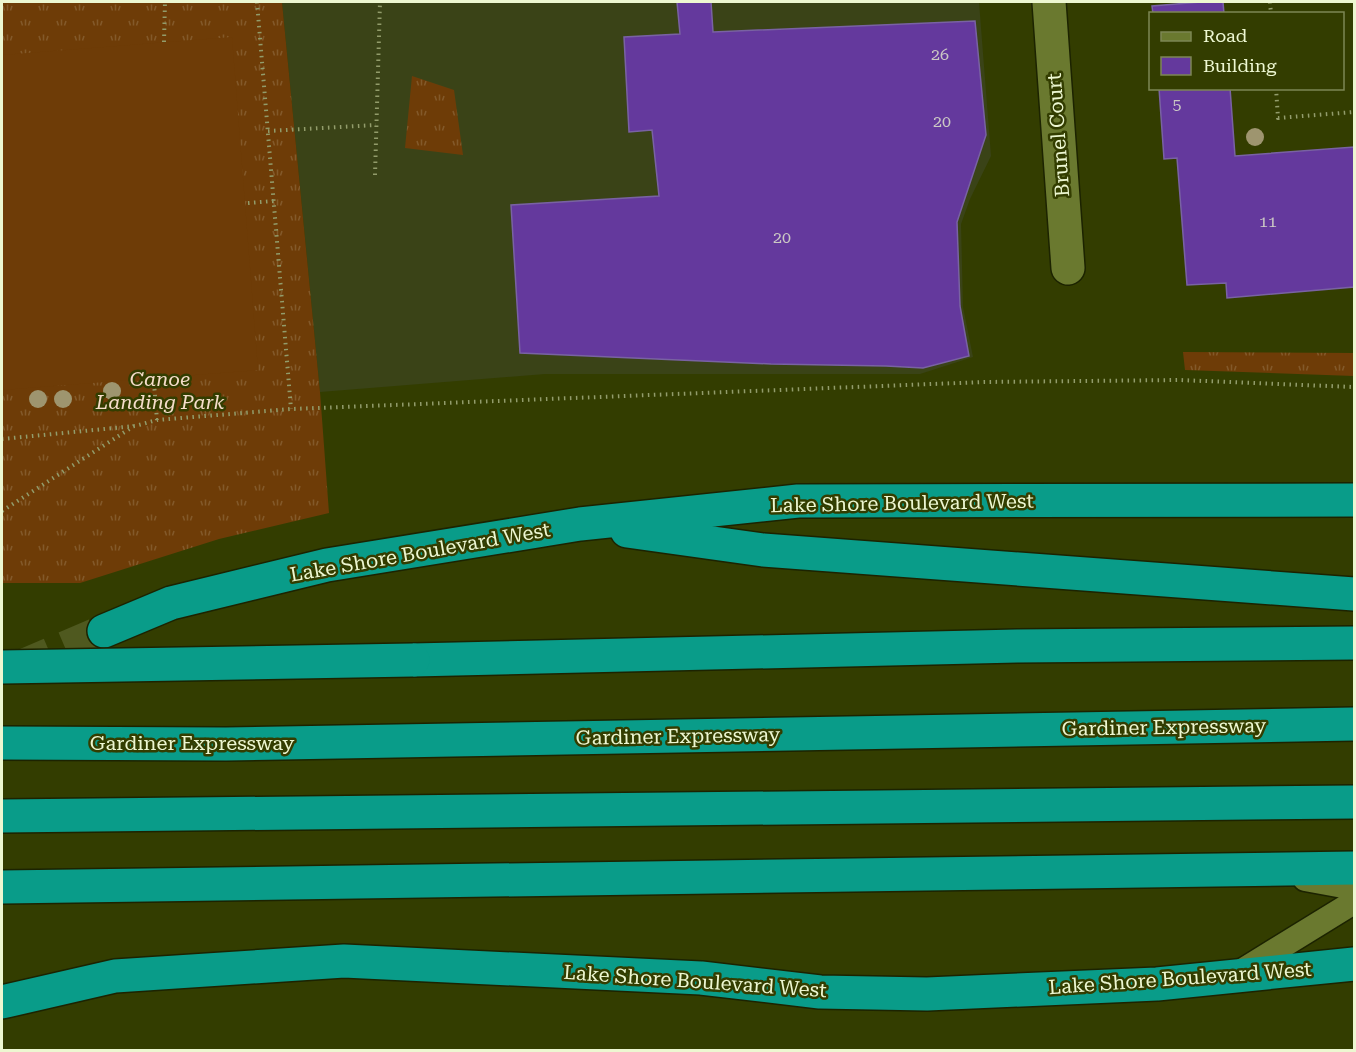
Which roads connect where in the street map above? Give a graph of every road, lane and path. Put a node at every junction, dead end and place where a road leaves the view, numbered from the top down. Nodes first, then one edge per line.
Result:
1 (165, 2) edge
2 (257, 2) edge
3 (380, 2) edge
4 (1049, 2) edge
5 (164, 42) dead end
6 (1276, 90) edge
7 (1354, 112) edge
8 (376, 125) junction
9 (268, 131) junction
10 (375, 175) dead end
11 (274, 201) junction
12 (248, 202) dead end
13 (1068, 268) dead end
14 (154, 383) dead end
15 (1354, 387) edge
16 (291, 409) junction
17 (157, 420) junction
18 (135, 426) junction
19 (2, 439) edge
20 (1354, 500) edge
21 (2, 511) edge
22 (580, 524) junction
23 (1354, 594) edge
24 (104, 631) tunnel mouth
25 (1354, 643) edge
26 (2, 667) edge
27 (1354, 724) edge
28 (2, 743) edge
29 (1354, 802) edge
30 (2, 816) edge
31 (1354, 868) edge
32 (1255, 870) junction
33 (2, 887) edge
34 (1354, 888) edge
35 (1354, 902) edge
36 (1354, 964) edge
37 (1232, 976) junction
38 (2, 1002) edge

1 - 5 path
2 - 9 path
3 - 8 path
4 - 13 street, Brunel Court
6 - 7 path
8 - 9 path
8 - 10 path
9 - 11 path
11 - 12 path
11 - 16 path
14 - 17 path
15 - 16 path
16 - 17 path
17 - 18 path
18 - 19 path
18 - 21 path
20 - 22 highway, Lake Shore Boulevard West
22 - 23 highway
22 - 24 highway, Lake Shore Boulevard West
25 - 26 highway, bridge
27 - 28 highway, Gardiner Expressway
29 - 30 highway
31 - 32 highway
32 - 33 highway
32 - 34 lane
35 - 37 lane
36 - 37 highway, Lake Shore Boulevard West
37 - 38 highway, Lake Shore Boulevard West

